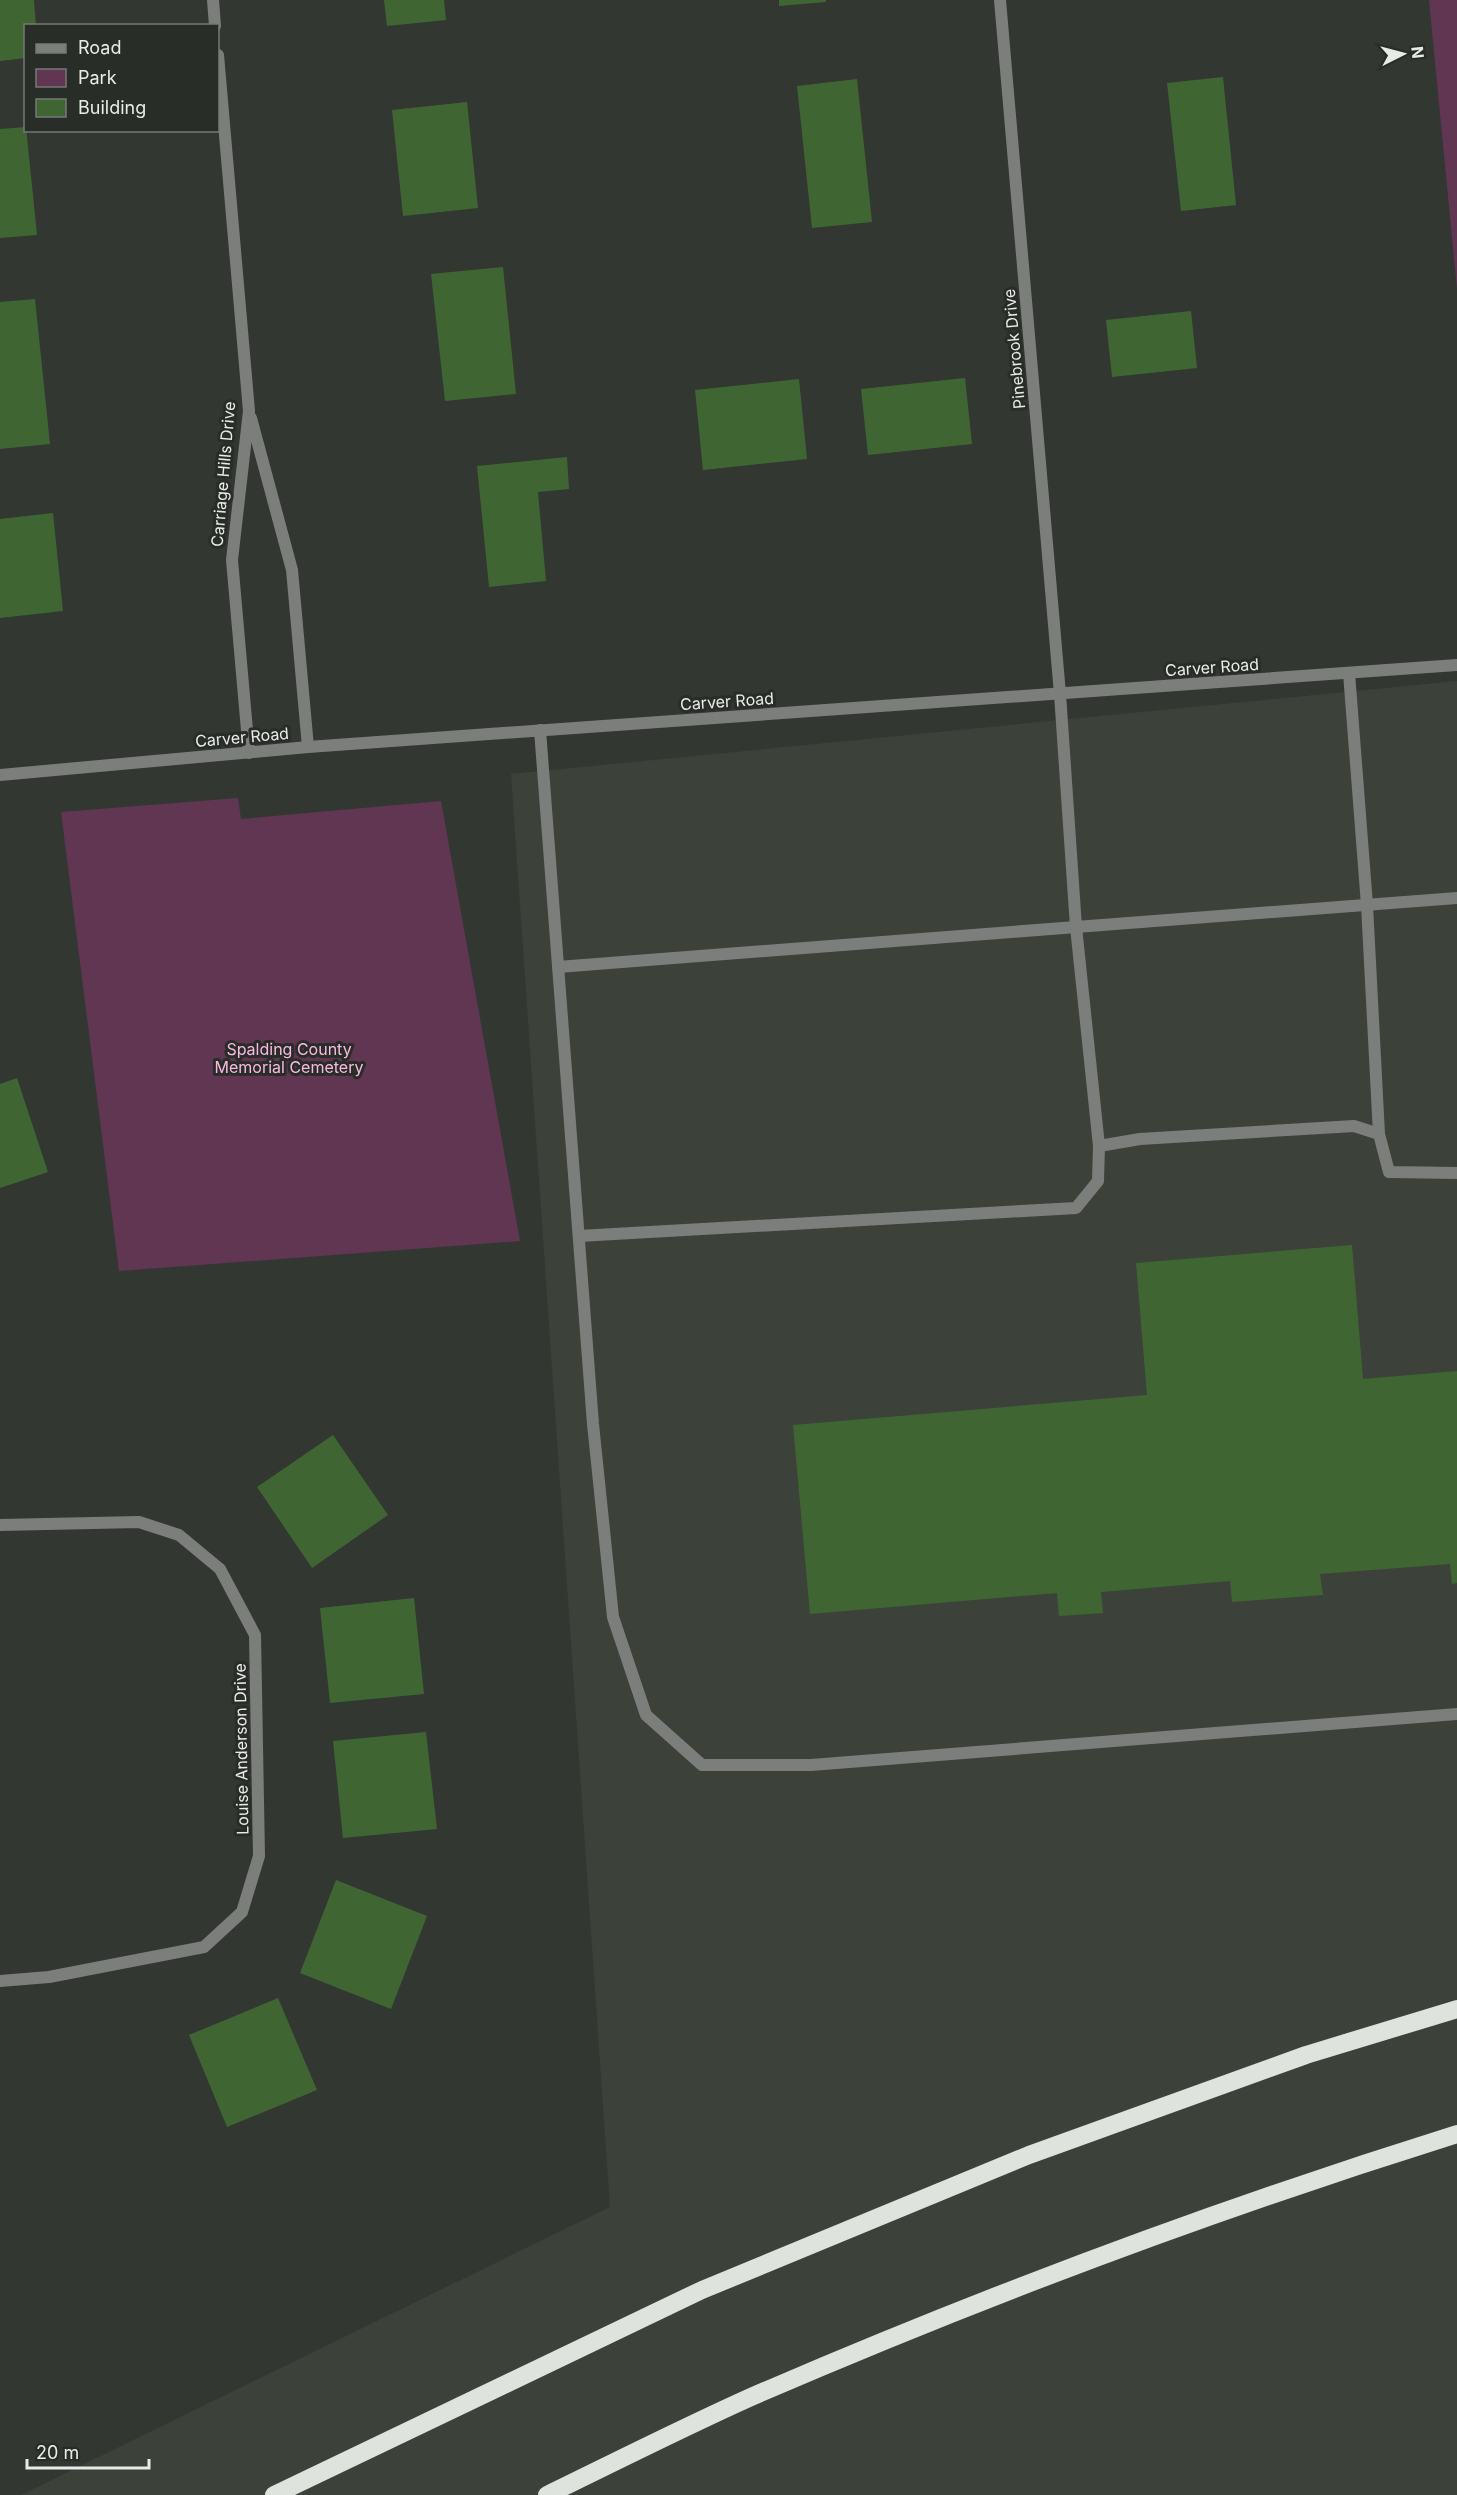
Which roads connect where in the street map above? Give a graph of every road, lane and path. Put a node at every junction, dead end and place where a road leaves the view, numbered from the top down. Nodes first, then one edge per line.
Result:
1 (213, 0) edge
2 (1000, 0) edge
3 (215, 24) edge
4 (219, 66) edge
5 (249, 411) junction
6 (1457, 665) edge
7 (1349, 673) junction
8 (1060, 694) junction
9 (540, 730) junction
10 (308, 747) junction
11 (249, 753) junction
12 (0, 775) edge
13 (1457, 898) edge
14 (1367, 905) junction
15 (1076, 927) junction
16 (558, 967) junction
17 (1379, 1134) junction
18 (1100, 1146) junction
19 (1457, 1173) edge
20 (579, 1236) junction
21 (0, 1526) edge
22 (1457, 1714) edge
23 (0, 1981) edge
24 (1457, 2009) edge
25 (1457, 2134) edge
26 (274, 2495) edge
27 (547, 2495) edge

1 - 3 street
2 - 8 street, Pinebrook Drive
4 - 5 street, Carriage Hills Drive
5 - 10 street
5 - 11 street, Carriage Hills Drive
6 - 7 street, Carver Road
7 - 8 street, Carver Road
7 - 14 street
8 - 9 street, Carver Road
8 - 15 street, Pinebrook Drive
9 - 10 street, Carver Road
9 - 16 street
10 - 11 street, Carver Road
11 - 12 street, Carver Road
13 - 14 street
14 - 15 street
14 - 17 street
15 - 16 street
15 - 18 street, Pinebrook Drive
16 - 20 street
17 - 18 street
17 - 19 street
18 - 20 street, Pinebrook Drive
20 - 22 street
21 - 23 street, Louise Anderson Drive
24 - 26 highway
25 - 27 highway

